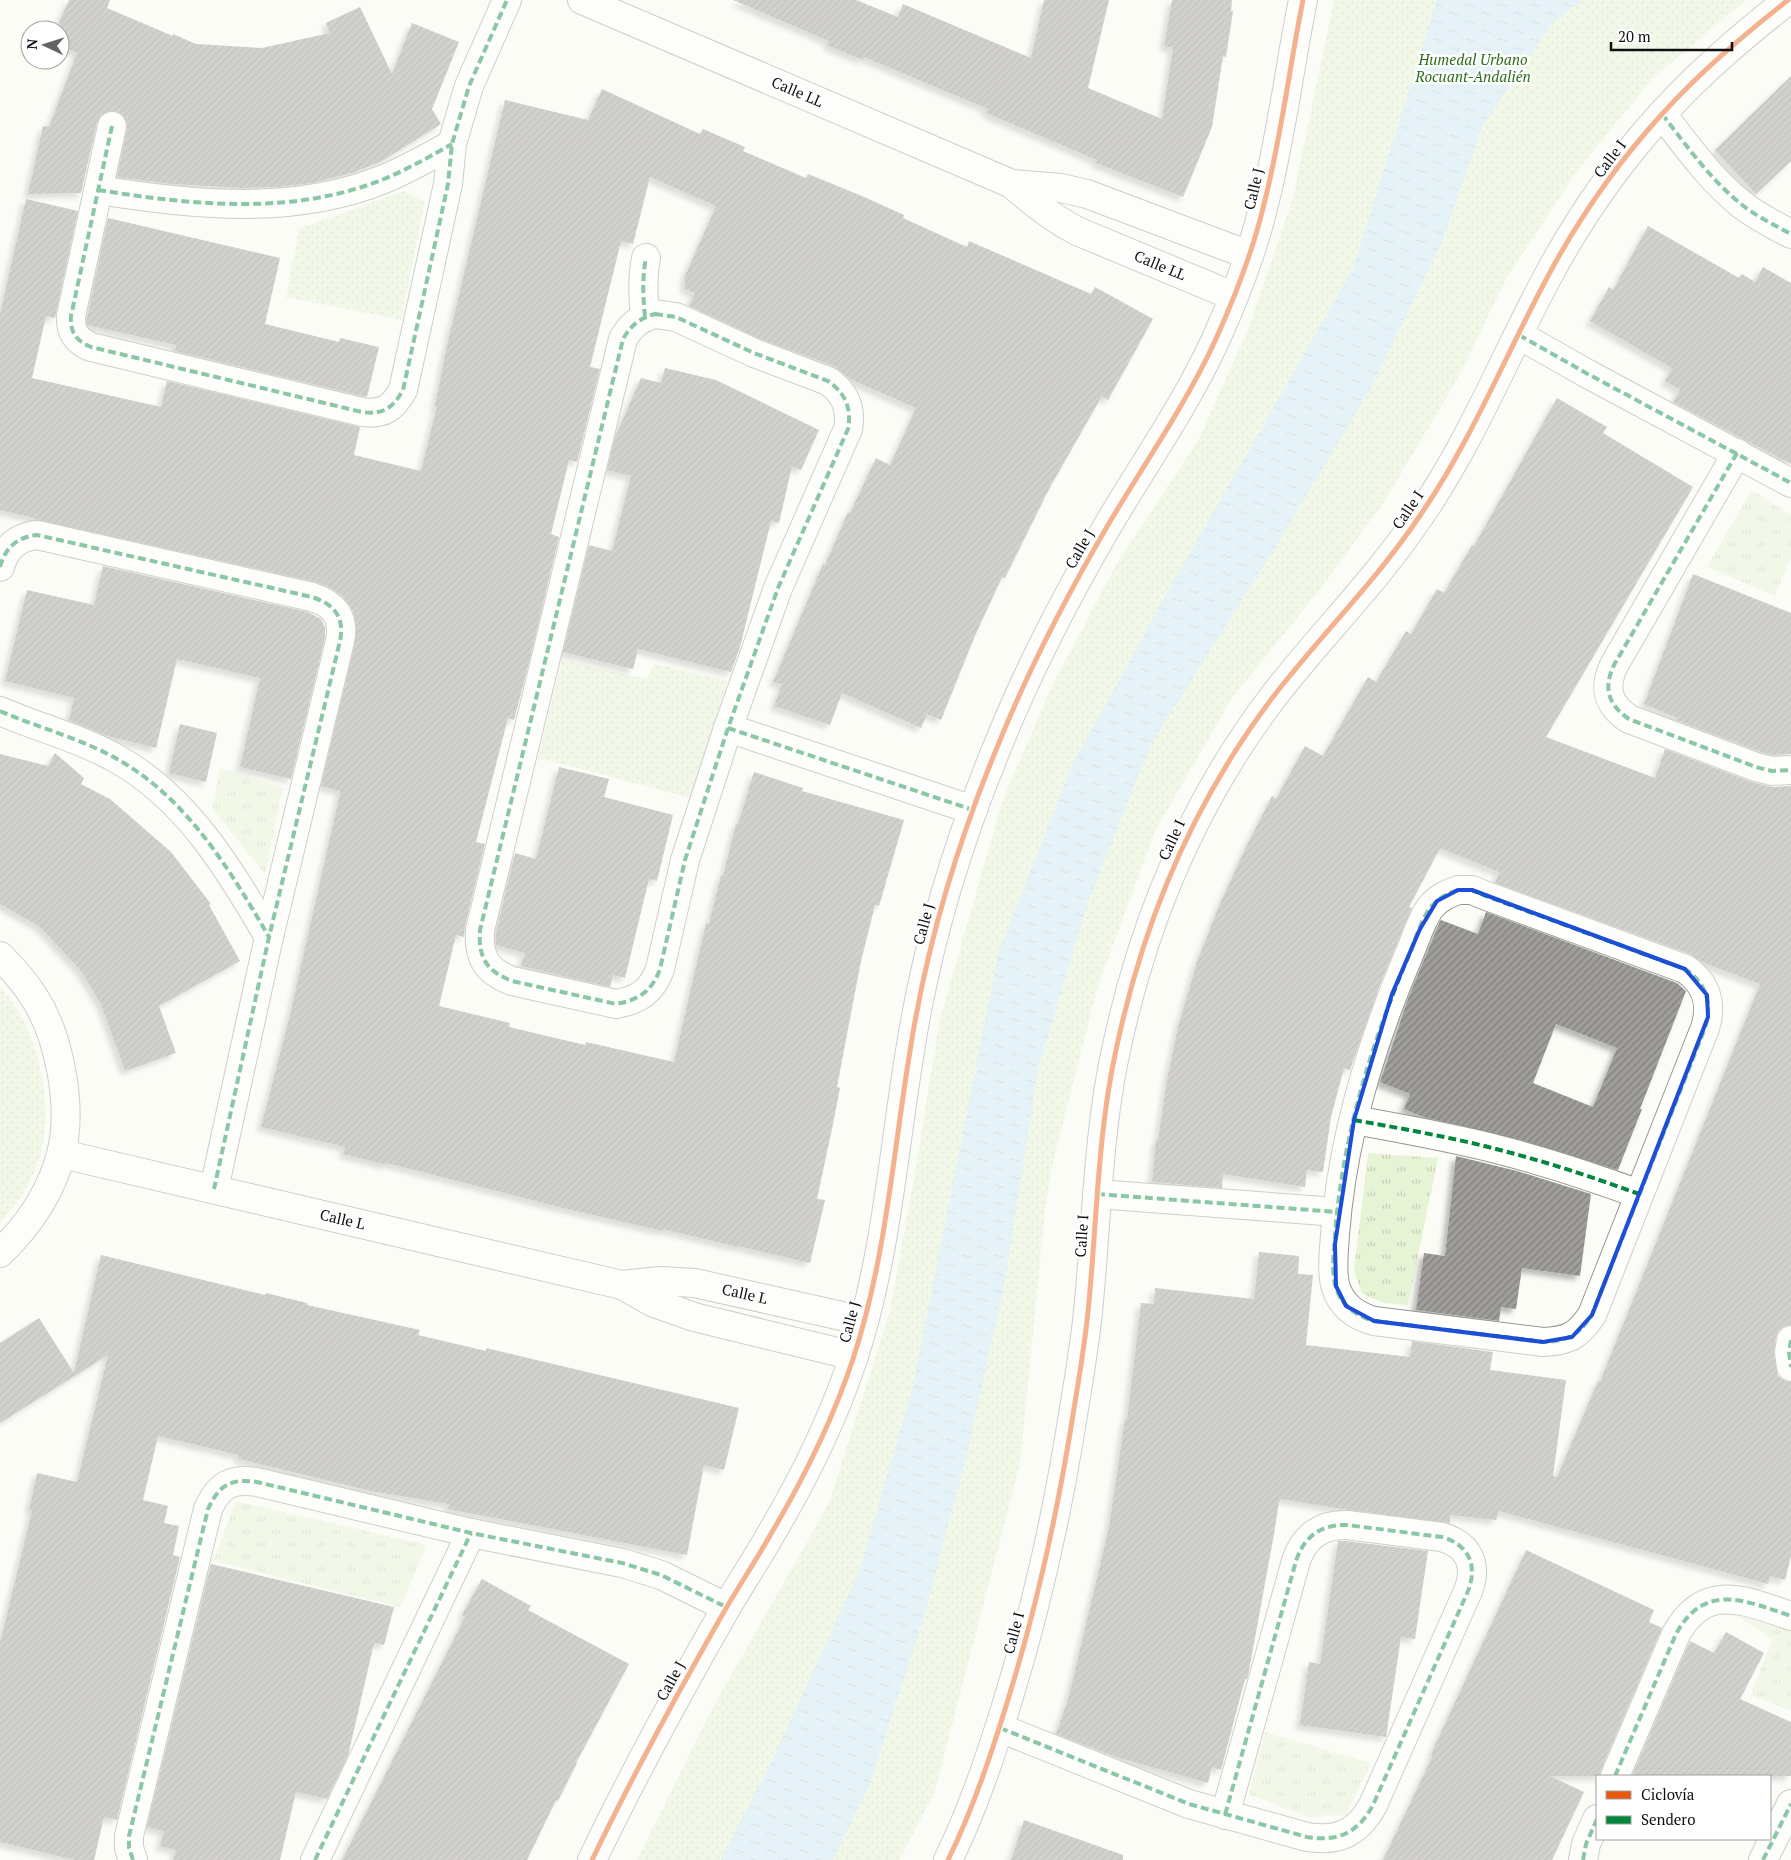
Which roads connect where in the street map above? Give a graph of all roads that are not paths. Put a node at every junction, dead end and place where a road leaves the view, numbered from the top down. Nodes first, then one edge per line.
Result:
1 (506, 0) edge
2 (582, 0) edge
3 (1303, 0) edge
4 (1788, 0) edge
5 (1662, 114) junction
6 (112, 126) dead end
7 (452, 144) junction
8 (1012, 184) junction
9 (98, 190) junction
10 (1791, 234) edge
11 (1249, 254) junction
12 (646, 258) dead end
13 (1234, 296) junction
14 (645, 317) junction
15 (1519, 334) junction
16 (1737, 453) junction
17 (1791, 484) edge
18 (0, 567) edge
19 (0, 711) edge
20 (728, 728) junction
21 (1791, 770) edge
22 (973, 810) junction
23 (269, 937) junction
24 (0, 956) edge
25 (1354, 1120) junction
26 (62, 1154) junction
27 (214, 1189) junction
28 (1097, 1194) junction
29 (1639, 1194) junction
30 (1337, 1212) junction
31 (0, 1253) edge
32 (622, 1285) junction
33 (864, 1321) junction
34 (1791, 1340) edge
35 (854, 1356) junction
36 (1791, 1367) edge
37 (471, 1533) junction
38 (726, 1607) junction
39 (1791, 1616) edge
40 (1000, 1728) junction
41 (1616, 1775) edge
42 (1791, 1804) edge
43 (1225, 1815) junction
44 (1596, 1821) edge
45 (132, 1860) edge
46 (315, 1860) edge
47 (592, 1860) edge
48 (948, 1860) edge
49 (1583, 1860) edge
50 (1763, 1860) edge

1 - 7 street
2 - 8 street, Calle LL
3 - 11 street, Calle J
4 - 5 street, Calle I
5 - 10 street
5 - 15 street, Calle I
6 - 9 street
7 - 9 street
7 - 9 street
8 - 11 street, Calle LL
8 - 13 street, Calle LL
11 - 13 street, Calle J
12 - 14 street
13 - 22 street, Calle J
14 - 20 street
14 - 20 street
15 - 16 street
15 - 28 street, Calle I
16 - 17 street
16 - 21 street
18 - 23 street
19 - 23 street
20 - 22 street
22 - 33 street, Calle J
23 - 27 street
24 - 26 street
25 - 29 street
25 - 29 street
25 - 30 street
26 - 27 street, Calle L
26 - 31 street
27 - 32 street, Calle L
28 - 30 street
28 - 40 street, Calle I
29 - 30 street
32 - 33 street, Calle L
32 - 35 street, Calle L
33 - 35 street, Calle J
34 - 36 street
35 - 38 street, Calle J
37 - 38 street
37 - 45 street
37 - 46 street
38 - 47 street, Calle J
39 - 41 street
40 - 43 street
40 - 48 street, Calle I
42 - 50 street
43 - 43 street
44 - 49 street

